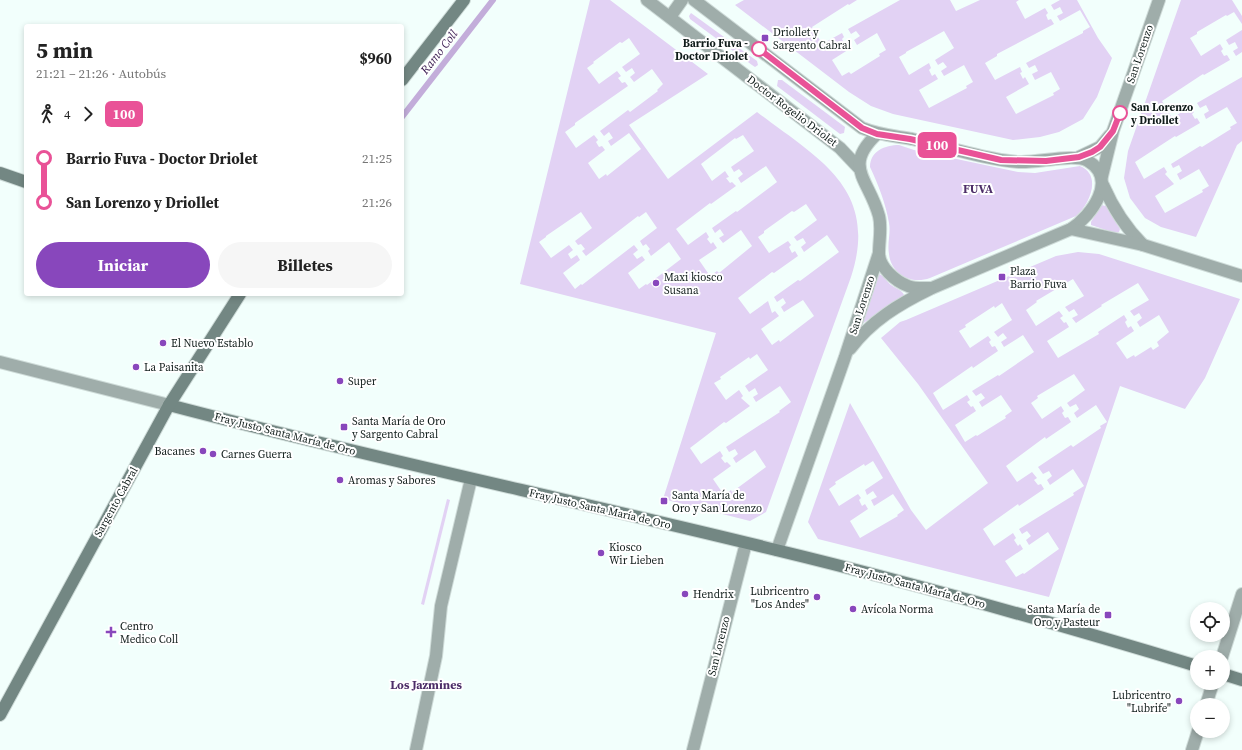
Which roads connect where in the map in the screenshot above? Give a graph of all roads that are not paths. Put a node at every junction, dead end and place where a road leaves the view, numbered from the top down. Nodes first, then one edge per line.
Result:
1 (464, 0) edge
2 (647, 0) edge
3 (682, 0) edge
4 (694, 0) edge
5 (1159, 0) edge
6 (670, 17) junction
7 (404, 77) edge
8 (1113, 131) junction
9 (877, 134) junction
10 (1079, 157) junction
11 (858, 167) junction
12 (0, 173) edge
13 (1102, 180) junction
14 (24, 181) edge
15 (1071, 229) junction
16 (1143, 245) junction
17 (879, 254) junction
18 (1242, 276) edge
19 (932, 288) junction
20 (239, 296) edge
21 (845, 357) junction
22 (0, 362) edge
23 (169, 405) junction
24 (471, 479) junction
25 (746, 543) junction
26 (777, 550) junction
27 (1242, 594) edge
28 (1224, 650) edge
29 (1190, 664) edge
30 (1230, 676) edge
31 (1242, 680) edge
32 (0, 715) edge
33 (1196, 738) edge
34 (416, 750) edge
35 (693, 750) edge
36 (1192, 750) edge

1 - 7 main road
2 - 6 street, Doctor Rogelio Driolet
3 - 6 street
4 - 9 street
5 - 8 street, San Lorenzo
6 - 11 street, Doctor Rogelio Driolet
8 - 10 street, San Lorenzo
8 - 13 street, San Lorenzo
9 - 10 street, San Lorenzo
9 - 11 street
10 - 13 street
11 - 17 street, Doctor Rogelio Driolet
12 - 14 main road
13 - 15 street, San Lorenzo
13 - 16 street
15 - 16 street
15 - 19 street, San Lorenzo
16 - 18 street
17 - 19 street
17 - 21 street, San Lorenzo
19 - 21 street, San Lorenzo
20 - 23 main road, Sargento Cabral
21 - 26 street, San Lorenzo
22 - 23 street, Fray Justo Santa María de Oro
23 - 24 main road, Fray Justo Santa María de Oro
23 - 32 main road, Sargento Cabral
24 - 25 main road, Fray Justo Santa María de Oro
24 - 34 street
25 - 26 main road, Fray Justo Santa María de Oro
25 - 35 street, San Lorenzo
26 - 29 main road, Fray Justo Santa María de Oro
27 - 28 street
30 - 31 main road
33 - 36 street

